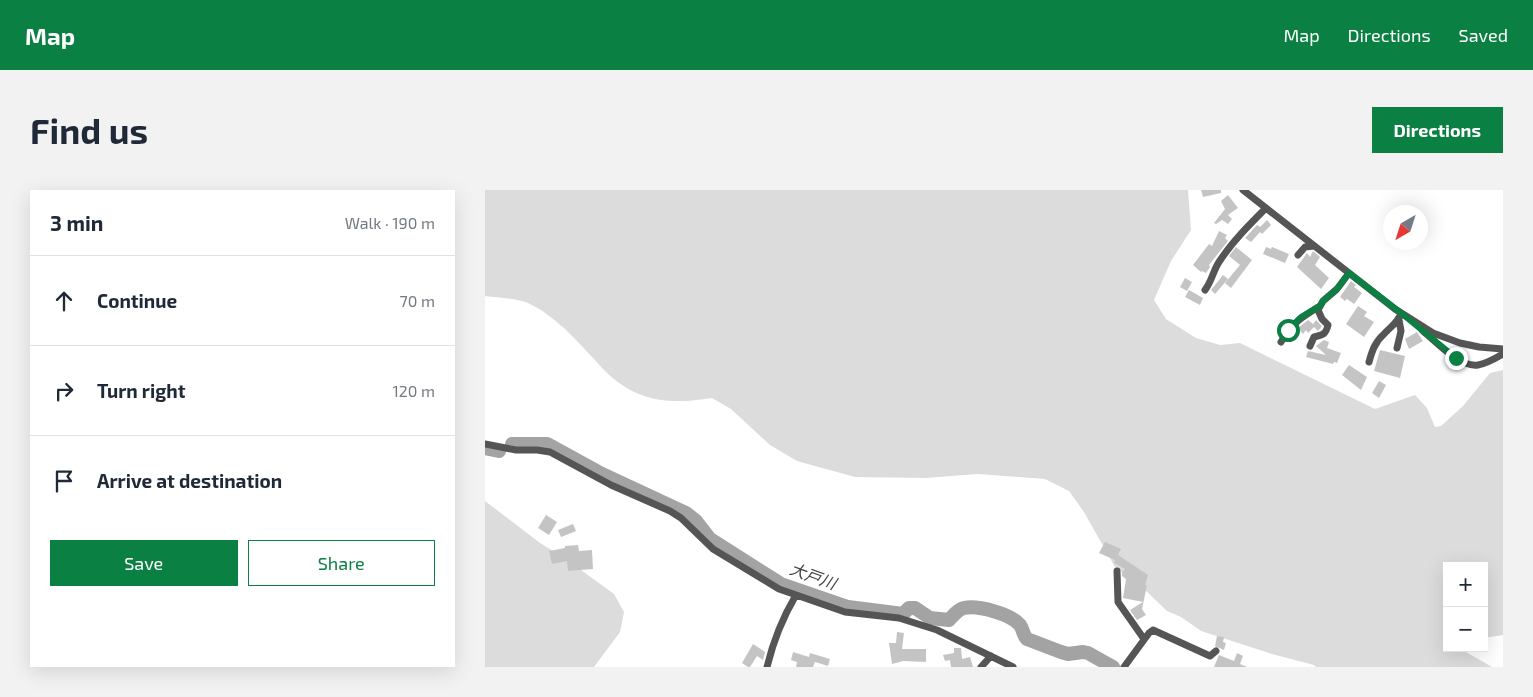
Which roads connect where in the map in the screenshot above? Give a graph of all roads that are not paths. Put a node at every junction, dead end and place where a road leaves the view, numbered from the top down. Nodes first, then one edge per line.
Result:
1 (1243, 190) edge
2 (1266, 208) junction
3 (1314, 246) junction
4 (1298, 255) dead end
5 (1349, 273) junction
6 (1205, 290) dead end
7 (1320, 306) junction
8 (1401, 313) junction
9 (1399, 320) junction
10 (1281, 342) dead end
11 (1310, 346) dead end
12 (1397, 348) dead end
13 (1503, 350) edge
14 (1503, 354) edge
15 (1369, 362) dead end
16 (485, 444) edge
17 (1117, 571) dead end
18 (796, 594) junction
19 (1144, 639) junction
20 (1217, 651) dead end
21 (991, 656) junction
22 (767, 667) edge
23 (981, 667) edge
24 (1013, 667) edge
25 (1124, 667) edge

1 - 2 street
2 - 3 street
2 - 6 street
3 - 4 street
3 - 5 street
5 - 7 street
5 - 8 street
7 - 10 street
7 - 11 street
8 - 9 street
8 - 13 street
8 - 14 street
9 - 12 street
9 - 15 street
16 - 18 street
17 - 19 street
18 - 21 street
18 - 22 street
19 - 20 street
19 - 25 street
21 - 23 street
21 - 24 street

